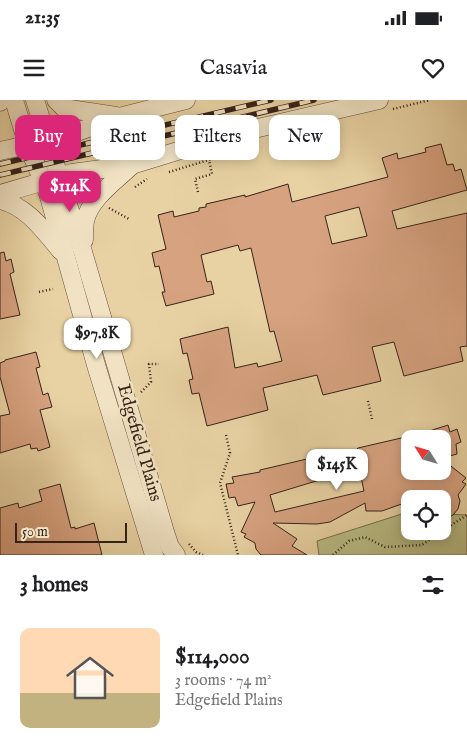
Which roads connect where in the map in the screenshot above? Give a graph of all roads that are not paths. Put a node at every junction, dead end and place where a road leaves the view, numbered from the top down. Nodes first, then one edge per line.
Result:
1 (14, 100) edge
2 (35, 100) edge
3 (56, 100) edge
4 (186, 100) edge
5 (386, 105) edge
6 (19, 115) edge
7 (40, 115) edge
8 (107, 115) edge
9 (127, 115) edge
10 (15, 148) edge
11 (0, 151) edge
12 (38, 160) edge
13 (50, 160) edge
14 (132, 165) junction
15 (51, 179) junction
16 (0, 194) edge
17 (0, 200) edge
18 (83, 252) junction
19 (65, 255) junction
20 (154, 555) edge
21 (176, 555) edge

1 - 6 street, Edgefield Plains
2 - 7 street, Edgefield Plains
3 - 8 street
4 - 9 street
5 - 14 street
10 - 11 street
12 - 15 street, Edgefield Plains
13 - 15 street, Edgefield Plains
14 - 15 street
14 - 18 street
15 - 16 street
15 - 18 street, Edgefield Plains
15 - 19 street, Edgefield Plains
17 - 19 street
18 - 21 street, Edgefield Plains
19 - 20 street, Edgefield Plains

